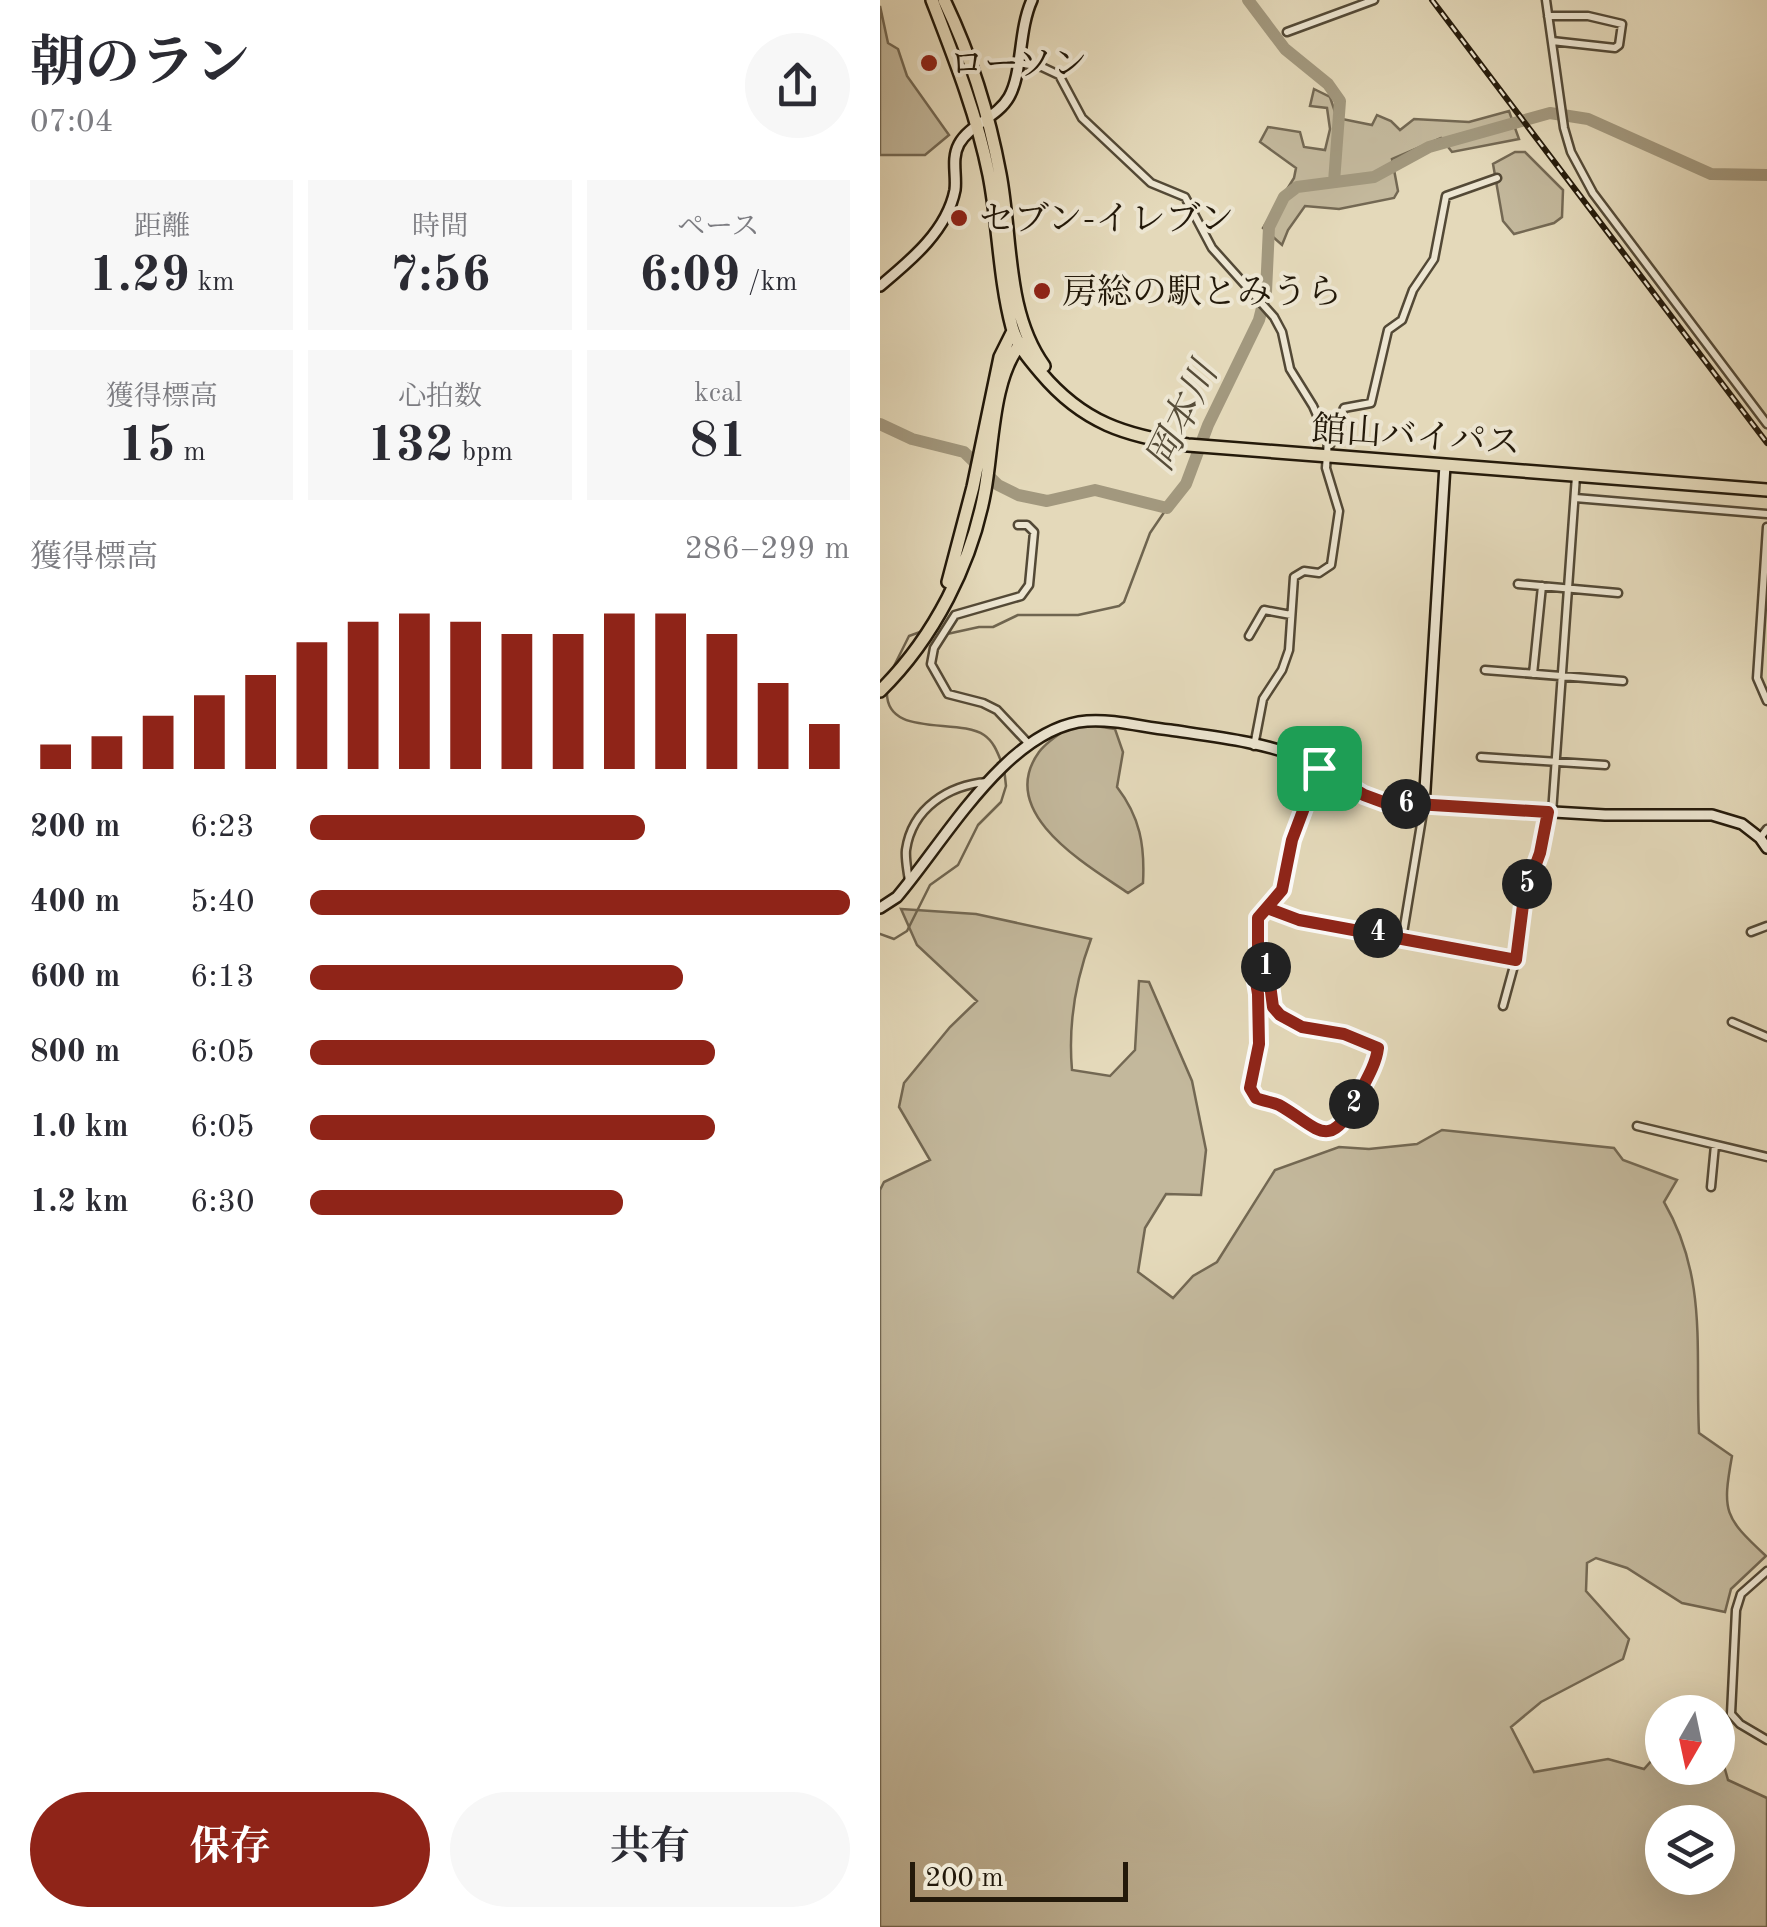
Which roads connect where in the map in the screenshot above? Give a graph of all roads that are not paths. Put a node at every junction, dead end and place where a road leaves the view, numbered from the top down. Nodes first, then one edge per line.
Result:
1 (932, 0) edge
2 (944, 0) edge
3 (1032, 0) edge
4 (1374, 0) edge
5 (1546, 0) edge
6 (1548, 16) junction
7 (1287, 32) dead end
8 (1552, 41) junction
9 (1016, 63) junction
10 (981, 123) junction
11 (1497, 178) dead end
12 (880, 286) edge
13 (1020, 337) junction
14 (1767, 424) edge
15 (1329, 451) junction
16 (1446, 464) junction
17 (1576, 475) junction
18 (1767, 490) edge
19 (1575, 498) junction
20 (1767, 514) edge
21 (1018, 525) dead end
22 (1767, 527) edge
23 (1518, 584) dead end
24 (1765, 585) edge
25 (1542, 586) junction
26 (1568, 589) junction
27 (1618, 594) dead end
28 (1291, 615) junction
29 (1249, 636) dead end
30 (1763, 648) edge
31 (1484, 670) dead end
32 (1533, 674) junction
33 (1562, 676) junction
34 (1623, 681) dead end
35 (880, 691) edge
36 (1767, 701) edge
37 (1028, 743) junction
38 (1254, 746) junction
39 (1481, 757) dead end
40 (1556, 762) junction
41 (1605, 765) dead end
42 (1319, 768) junction
43 (988, 782) junction
44 (1424, 806) junction
45 (1550, 812) junction
46 (1764, 833) edge
47 (1767, 848) edge
48 (909, 884) junction
49 (880, 908) edge
50 (1267, 908) junction
51 (1767, 926) edge
52 (1751, 932) dead end
53 (1403, 933) dead end
54 (1258, 956) junction
55 (1516, 960) junction
56 (1503, 1006) dead end
57 (1732, 1022) dead end
58 (1767, 1036) edge
59 (1637, 1126) dead end
60 (1716, 1145) junction
61 (1767, 1157) edge
62 (1710, 1187) dead end
63 (1767, 1570) edge
64 (1767, 1740) edge

1 - 10 highway, 館山バイパス
2 - 10 highway, 館山バイパス
3 - 9 street
4 - 7 street
5 - 6 street
6 - 8 street
6 - 8 street
8 - 14 street
9 - 10 street
9 - 15 street
10 - 12 street
10 - 13 highway, 館山バイパス
11 - 15 street
13 - 15 highway, 館山バイパス
13 - 35 highway
15 - 16 highway, 館山バイパス
15 - 28 street
16 - 17 highway, 館山バイパス
16 - 44 street
17 - 18 highway, 館山バイパス
17 - 19 street
19 - 20 street
19 - 26 street
21 - 37 street
22 - 24 street
23 - 25 street
24 - 30 street
25 - 26 street
25 - 32 street
26 - 27 street
26 - 33 street
28 - 29 street
28 - 38 street
30 - 36 street
31 - 32 street
32 - 33 street
33 - 34 street
33 - 40 street
37 - 38 street
37 - 43 street
38 - 42 street
39 - 40 street
40 - 41 street
40 - 45 street
42 - 44 street
42 - 50 street
43 - 48 street
43 - 48 street
44 - 45 street
44 - 53 street
45 - 46 street
45 - 55 street
46 - 47 street
48 - 49 street
50 - 54 street
50 - 55 street
51 - 52 street
54 - 54 street
55 - 56 street
57 - 58 street
59 - 60 street
60 - 61 street
60 - 62 street
63 - 64 street

